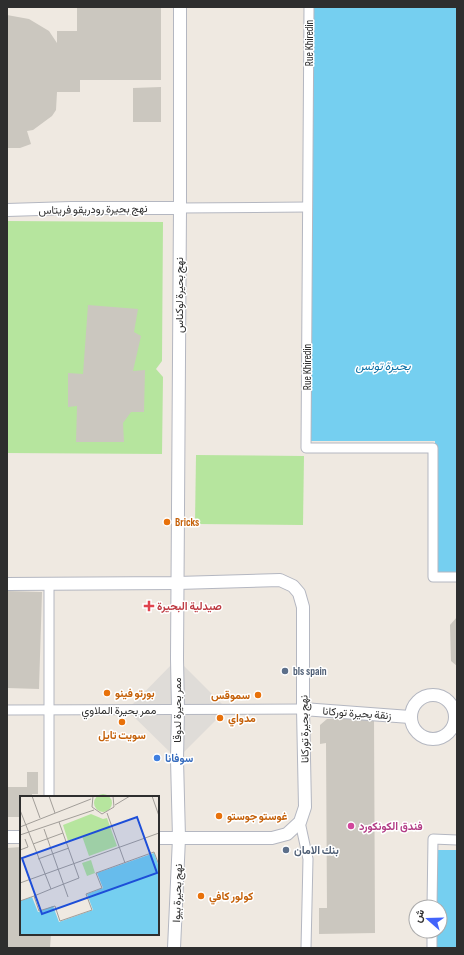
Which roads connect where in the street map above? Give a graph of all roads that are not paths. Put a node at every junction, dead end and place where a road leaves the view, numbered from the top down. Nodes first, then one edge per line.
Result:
1 (180, 7) edge
2 (309, 7) edge
3 (307, 207) junction
4 (180, 208) junction
5 (7, 210) edge
6 (457, 577) edge
7 (177, 583) junction
8 (7, 584) edge
9 (49, 584) junction
10 (178, 709) junction
11 (303, 709) junction
12 (7, 710) edge
13 (50, 710) junction
14 (410, 717) junction
15 (456, 717) edge
16 (50, 796) edge
17 (300, 822) junction
18 (7, 837) edge
19 (20, 837) edge
20 (159, 838) edge
21 (179, 838) junction
22 (457, 840) edge
23 (432, 899) edge
24 (174, 948) edge
25 (306, 948) edge

1 - 4 street, نهج بحيرة لوكناس
2 - 3 street, Rue Khiredin
3 - 4 street
3 - 6 street, Rue Khiredin
4 - 5 street, نهج بحيرة رودريقو فريتاس
4 - 7 street, نهج بحيرة لوكناس
7 - 9 street, نهج بحيرة توركانا
7 - 10 street, ممر بحيرة لدوقا
7 - 11 street, نهج بحيرة توركانا
8 - 9 street, نهج بحيرة توركانا
9 - 13 street
10 - 11 street, ممر بحيرة الملاوي
10 - 13 street, ممر بحيرة الملاوي
10 - 21 street, ممر بحيرة لدوقا
11 - 14 street, زنقة بحيرة توركانا
11 - 17 street, نهج بحيرة توركانا
12 - 13 street, ممر بحيرة الملاوي
13 - 16 street
14 - 15 street
14 - 15 street
17 - 21 street
17 - 25 street
18 - 19 street
20 - 21 street
21 - 24 street, نهج بحيرة بيوا
22 - 23 street

